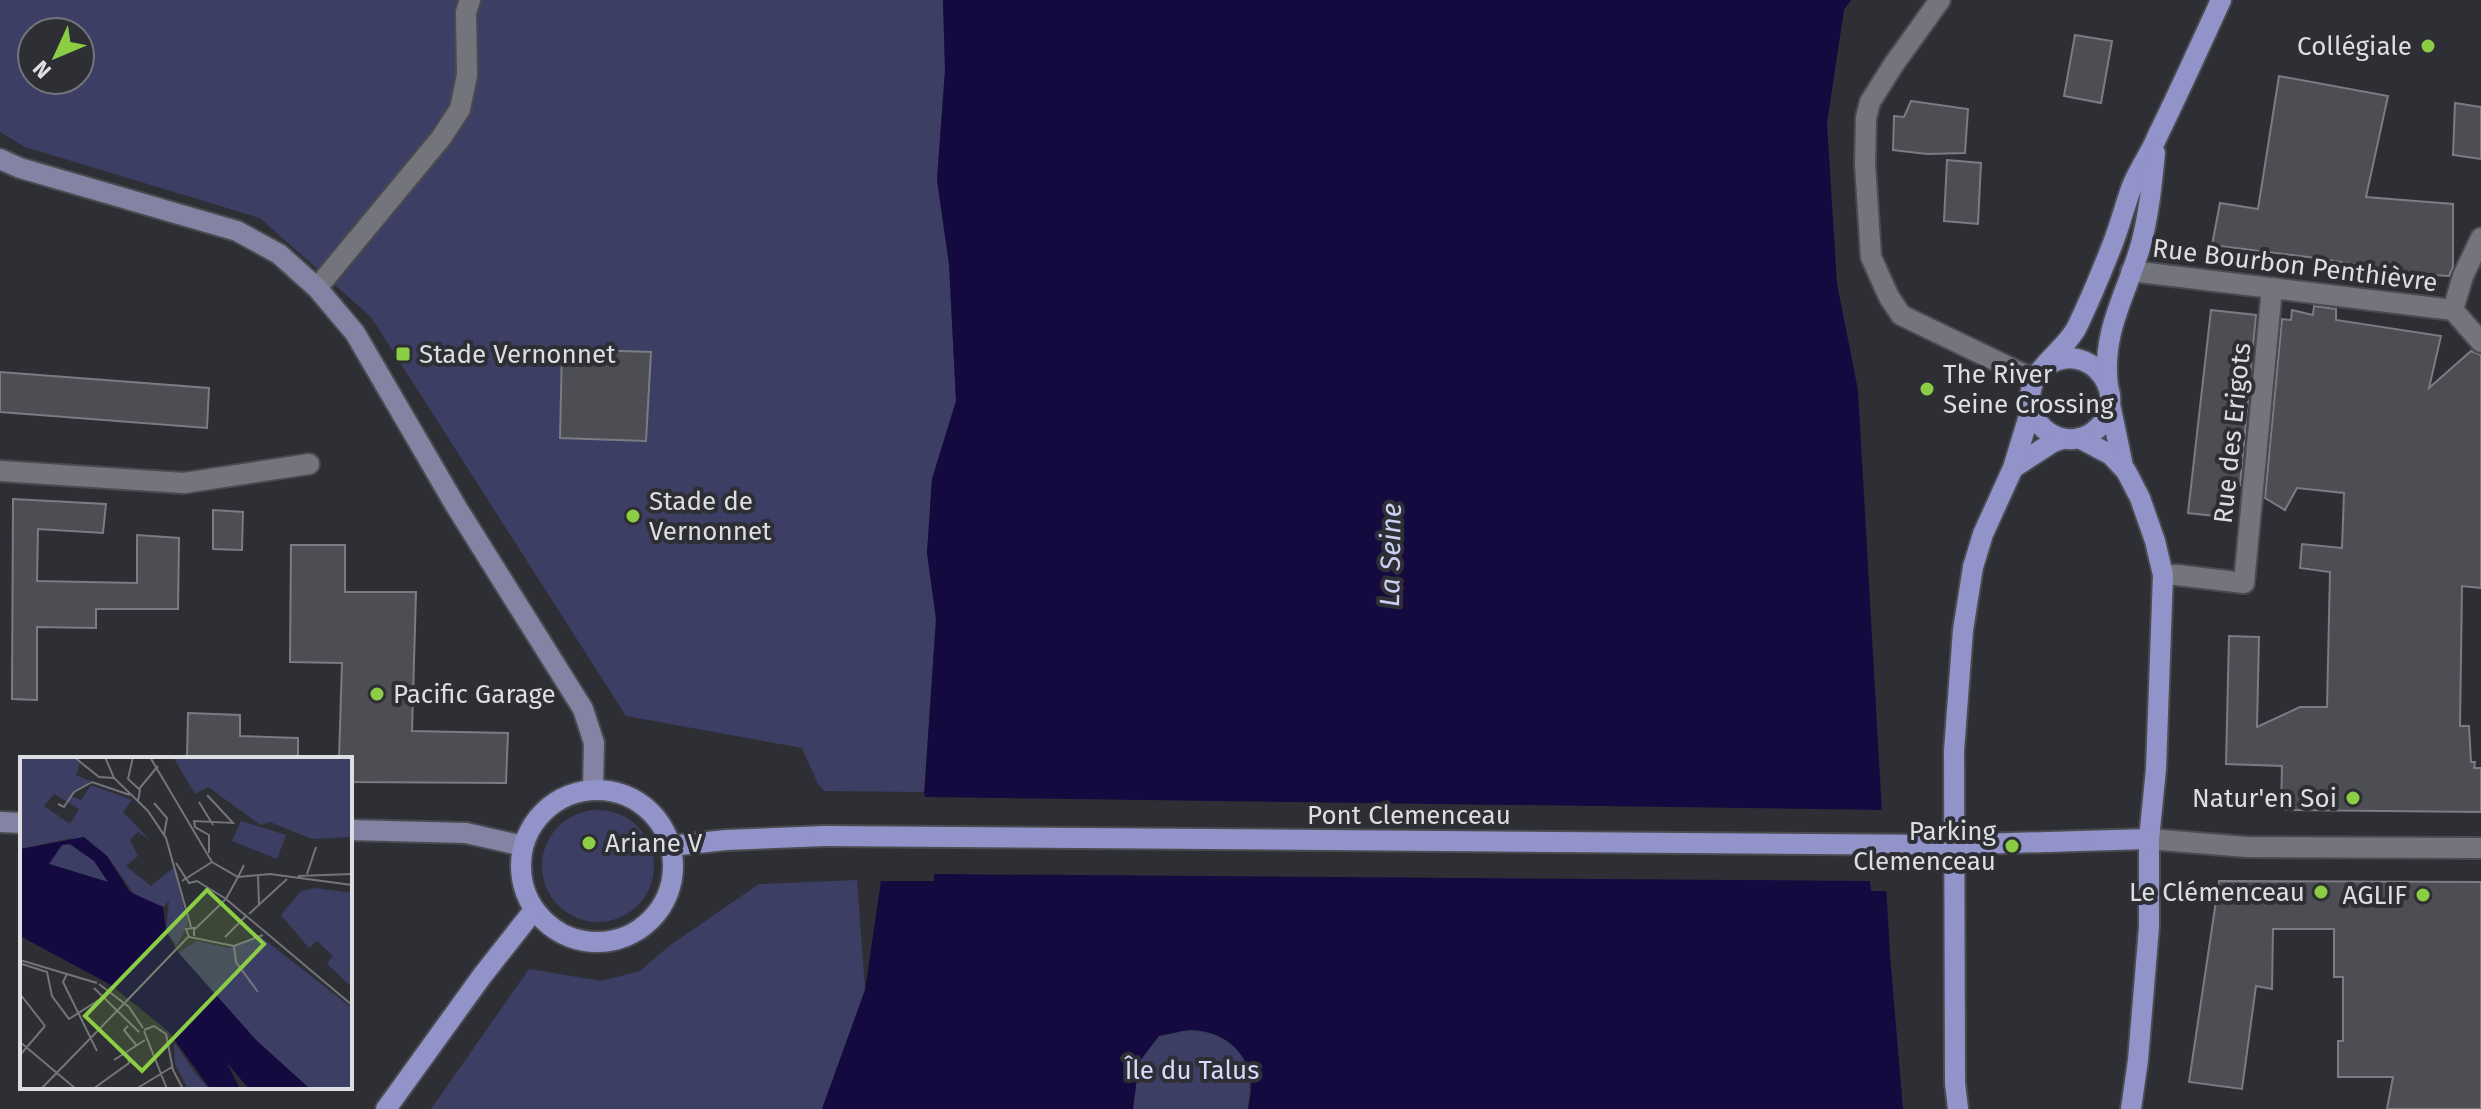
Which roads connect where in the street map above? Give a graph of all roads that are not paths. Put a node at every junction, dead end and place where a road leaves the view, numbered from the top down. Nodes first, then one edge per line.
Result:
1 (470, 0) edge
2 (1940, 0) edge
3 (2221, 0) edge
4 (2156, 141) junction
5 (0, 159) edge
6 (2481, 238) edge
7 (2131, 271) junction
8 (317, 288) junction
9 (2272, 288) junction
10 (2453, 310) junction
11 (2481, 342) edge
12 (2040, 372) junction
13 (2109, 395) junction
14 (2031, 409) junction
15 (2071, 438) junction
16 (309, 464) dead end
17 (2123, 466) junction
18 (2013, 468) junction
19 (0, 471) edge
20 (2163, 575) junction
21 (593, 788) junction
22 (0, 822) edge
23 (20, 823) edge
24 (352, 830) edge
25 (2149, 839) junction
26 (523, 846) junction
27 (670, 846) junction
28 (2481, 848) edge
29 (534, 910) junction
30 (386, 1109) edge
31 (1958, 1109) edge
32 (2131, 1109) edge

1 - 8 street
2 - 12 street
3 - 4 main road
4 - 7 main road
4 - 12 main road
5 - 8 main road
6 - 10 street
7 - 9 street, Rue Bourbon Penthièvre
7 - 13 main road
8 - 21 main road
9 - 10 street, Rue Bourbon Penthièvre
9 - 20 street, Rue des Erigots
10 - 11 street
12 - 13 main road
12 - 14 main road
13 - 15 main road
13 - 17 main road
14 - 15 main road
14 - 18 main road
15 - 17 main road
15 - 18 main road
16 - 19 street
17 - 20 main road
18 - 31 main road
20 - 25 main road
21 - 26 main road
21 - 27 main road
22 - 23 main road
24 - 26 main road
25 - 27 main road, Pont Clemenceau, bridge
25 - 28 street
25 - 32 main road
26 - 29 main road
27 - 29 main road
29 - 30 main road

